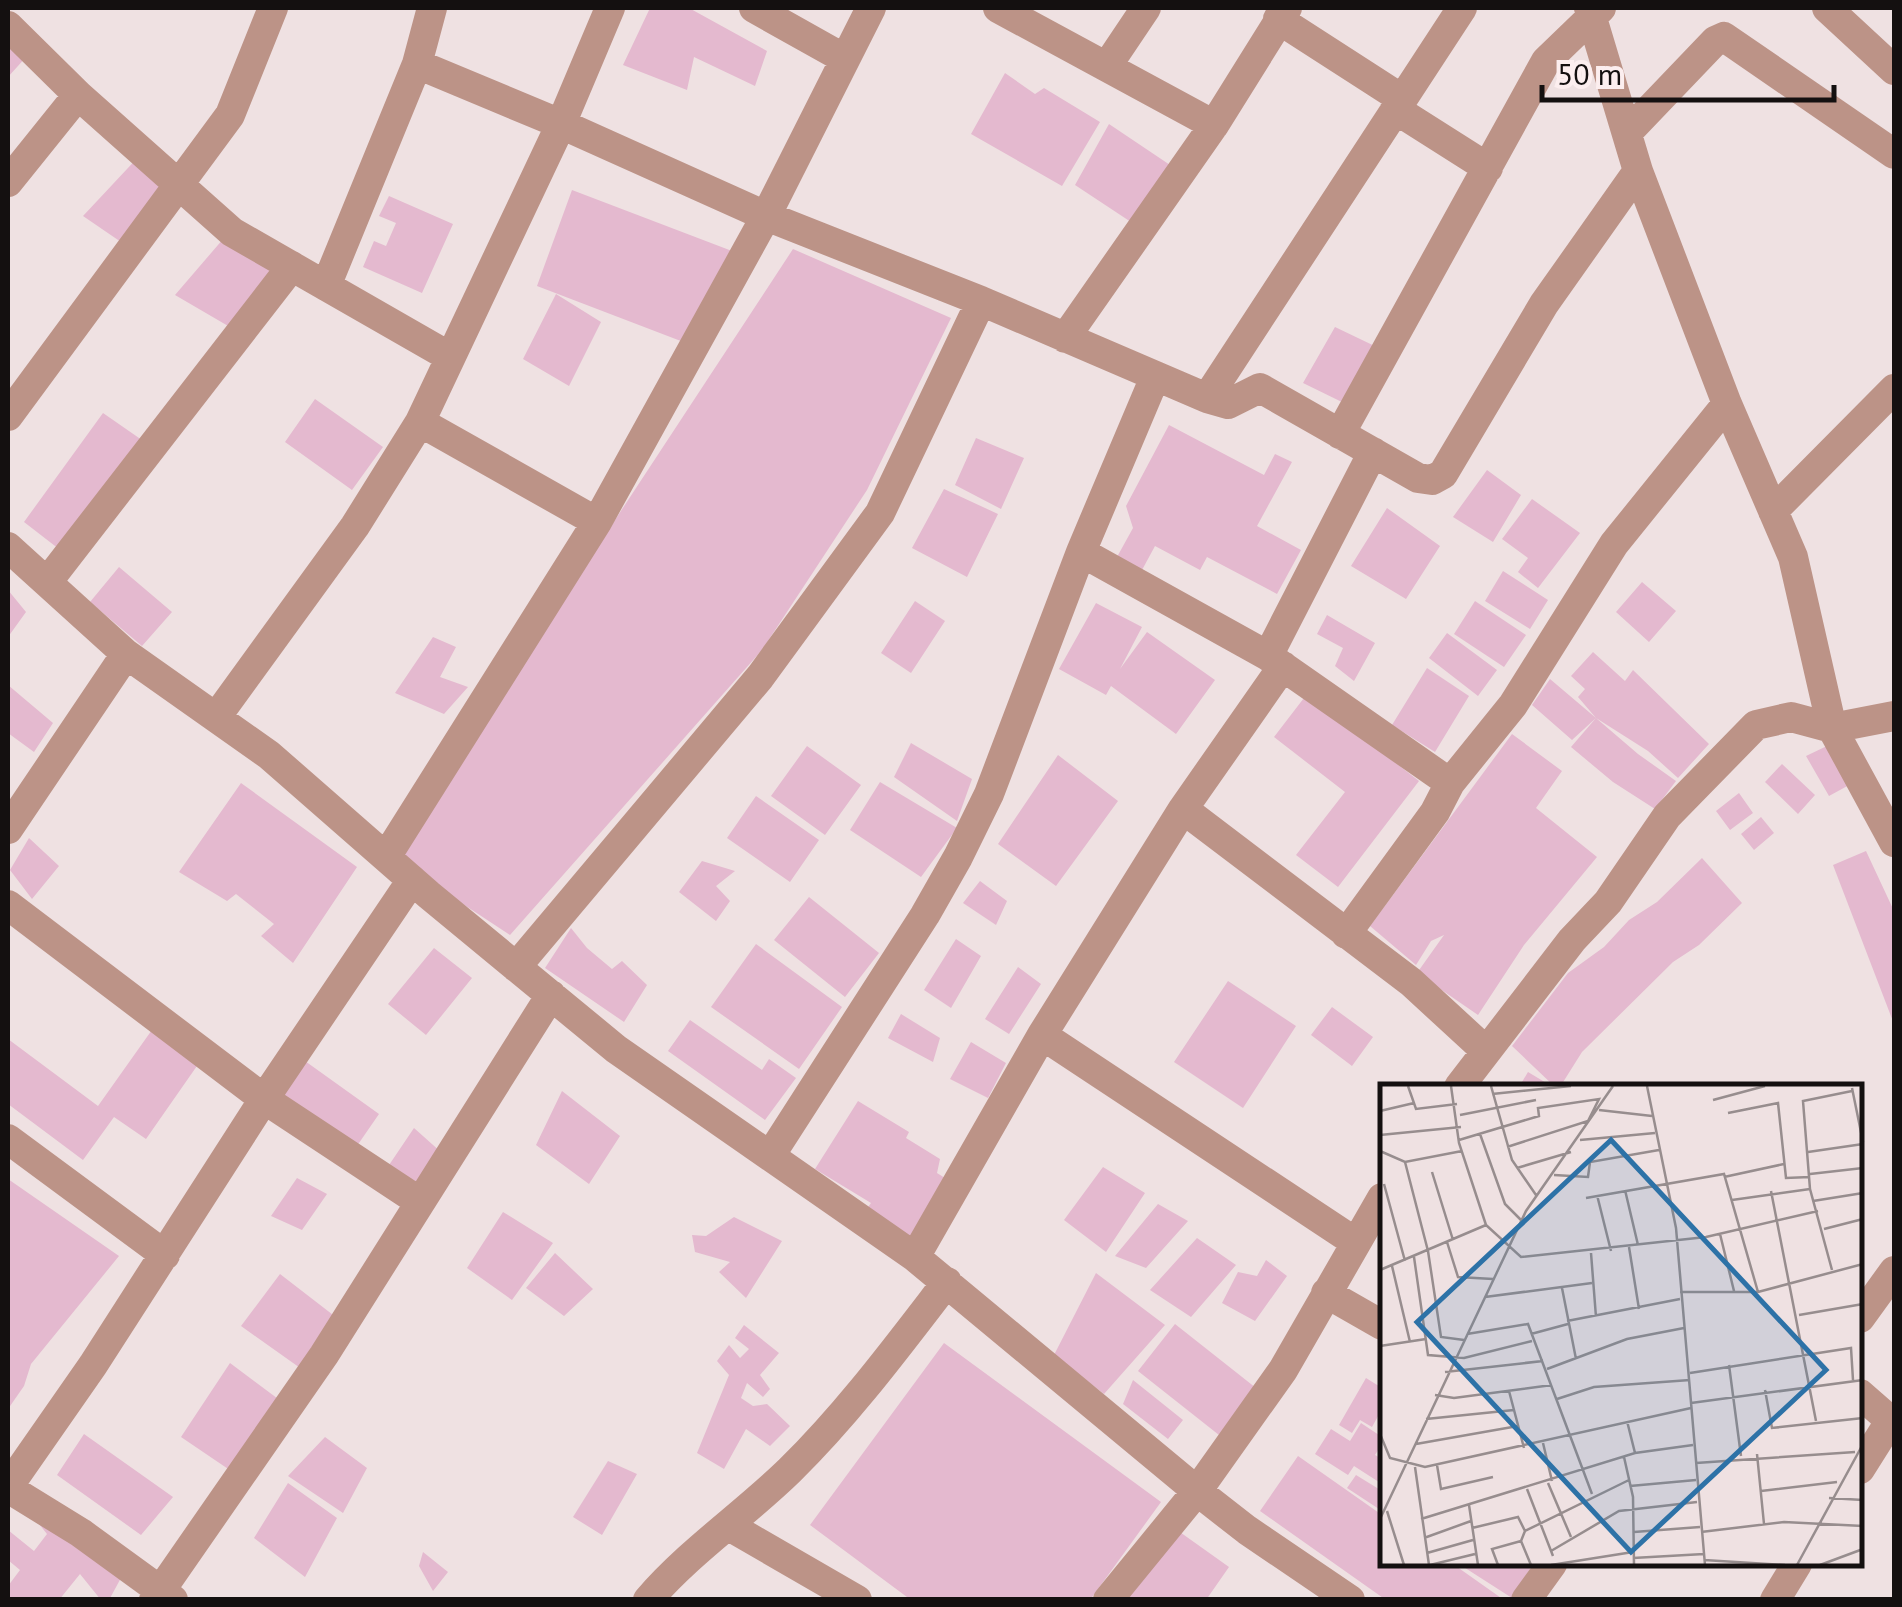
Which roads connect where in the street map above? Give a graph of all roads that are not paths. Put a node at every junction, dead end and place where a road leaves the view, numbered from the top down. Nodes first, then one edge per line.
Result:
1 (273, 8) edge
2 (432, 8) edge
3 (610, 8) edge
4 (754, 8) edge
5 (872, 8) edge
6 (1146, 8) edge
7 (1462, 8) edge
8 (1827, 8) edge
9 (1594, 10) edge
10 (1016, 12) edge
11 (1282, 14) edge
12 (8, 26) edge
13 (845, 59) junction
14 (417, 64) junction
15 (1107, 66) junction
16 (1894, 70) edge
17 (78, 95) junction
18 (1398, 104) junction
19 (561, 124) junction
20 (1214, 125) junction
21 (1627, 133) junction
22 (1894, 154) edge
23 (1488, 168) junction
24 (1638, 171) junction
25 (8, 182) edge
26 (178, 186) junction
27 (766, 216) junction
28 (292, 266) junction
29 (326, 286) junction
30 (980, 301) junction
31 (1065, 338) junction
32 (450, 357) junction
33 (1155, 377) junction
34 (1894, 390) edge
35 (1207, 398) junction
36 (1727, 404) junction
37 (8, 416) edge
38 (420, 422) junction
39 (1340, 434) junction
40 (1373, 452) junction
41 (1774, 511) junction
42 (598, 522) junction
43 (8, 547) edge
44 (1080, 552) junction
45 (48, 582) junction
46 (126, 654) junction
47 (1275, 661) junction
48 (217, 716) junction
49 (1894, 716) edge
50 (1832, 728) junction
51 (1450, 783) junction
52 (1183, 808) junction
53 (8, 829) edge
54 (1894, 842) edge
55 (386, 857) junction
56 (412, 880) junction
57 (8, 905) edge
58 (1346, 934) junction
59 (516, 966) junction
60 (551, 996) junction
61 (1042, 1035) junction
62 (1486, 1051) junction
63 (1460, 1084) edge
64 (264, 1099) junction
65 (8, 1139) edge
66 (770, 1156) junction
67 (1380, 1201) edge
68 (420, 1202) junction
69 (1356, 1242) junction
70 (165, 1255) junction
71 (914, 1257) junction
72 (1894, 1270) edge
73 (947, 1282) junction
74 (1326, 1293) junction
75 (1862, 1315) edge
76 (1380, 1324) edge
77 (1862, 1396) edge
78 (1862, 1466) edge
79 (8, 1488) edge
80 (1197, 1491) junction
81 (728, 1526) junction
82 (1550, 1567) edge
83 (1795, 1567) edge
84 (162, 1596) edge
85 (648, 1600) edge
86 (857, 1600) edge
87 (1108, 1600) edge
88 (1350, 1600) edge
89 (1526, 1600) edge
90 (1774, 1600) edge

1 - 26 street
2 - 14 street
3 - 19 street
4 - 13 street
5 - 13 street
6 - 15 street
7 - 18 street
8 - 16 street
9 - 21 street
9 - 23 street
10 - 15 street
11 - 18 street
11 - 20 street
12 - 17 street
13 - 27 street
14 - 19 street
14 - 29 street
15 - 20 street
17 - 25 street
17 - 26 street
18 - 23 street
18 - 35 street
19 - 27 street
19 - 32 street
20 - 31 street
21 - 22 street
21 - 24 street
23 - 39 street
24 - 36 street
24 - 40 street
26 - 28 street
26 - 37 street
27 - 30 street
27 - 42 street
28 - 29 street
28 - 45 street
29 - 32 street
30 - 31 street
30 - 59 street
31 - 33 street
32 - 38 street
33 - 35 street
33 - 44 street
34 - 41 street
35 - 39 street
36 - 41 street
36 - 51 street
38 - 42 street
38 - 48 street
39 - 40 street
40 - 47 street
41 - 50 street
42 - 55 street
43 - 45 street
44 - 47 street
44 - 66 street
45 - 46 street
46 - 48 street
46 - 53 street
47 - 51 street
47 - 52 street
48 - 55 street
49 - 50 street
50 - 54 street
50 - 62 street
51 - 58 street
52 - 58 street
52 - 61 street
55 - 56 street
56 - 59 street
56 - 64 street
57 - 64 street
58 - 62 street
59 - 60 street
60 - 66 street
60 - 68 street
61 - 69 street
61 - 71 street
62 - 63 street
64 - 68 street
64 - 70 street
65 - 70 street
66 - 71 street
67 - 69 street
68 - 84 street
69 - 74 street
70 - 79 street
71 - 73 street
72 - 75 street
73 - 80 street
73 - 81 street
74 - 76 street
74 - 80 street
77 - 78 street
79 - 84 street
80 - 87 street
80 - 88 street
81 - 85 street
81 - 86 street
82 - 89 street
83 - 90 street

